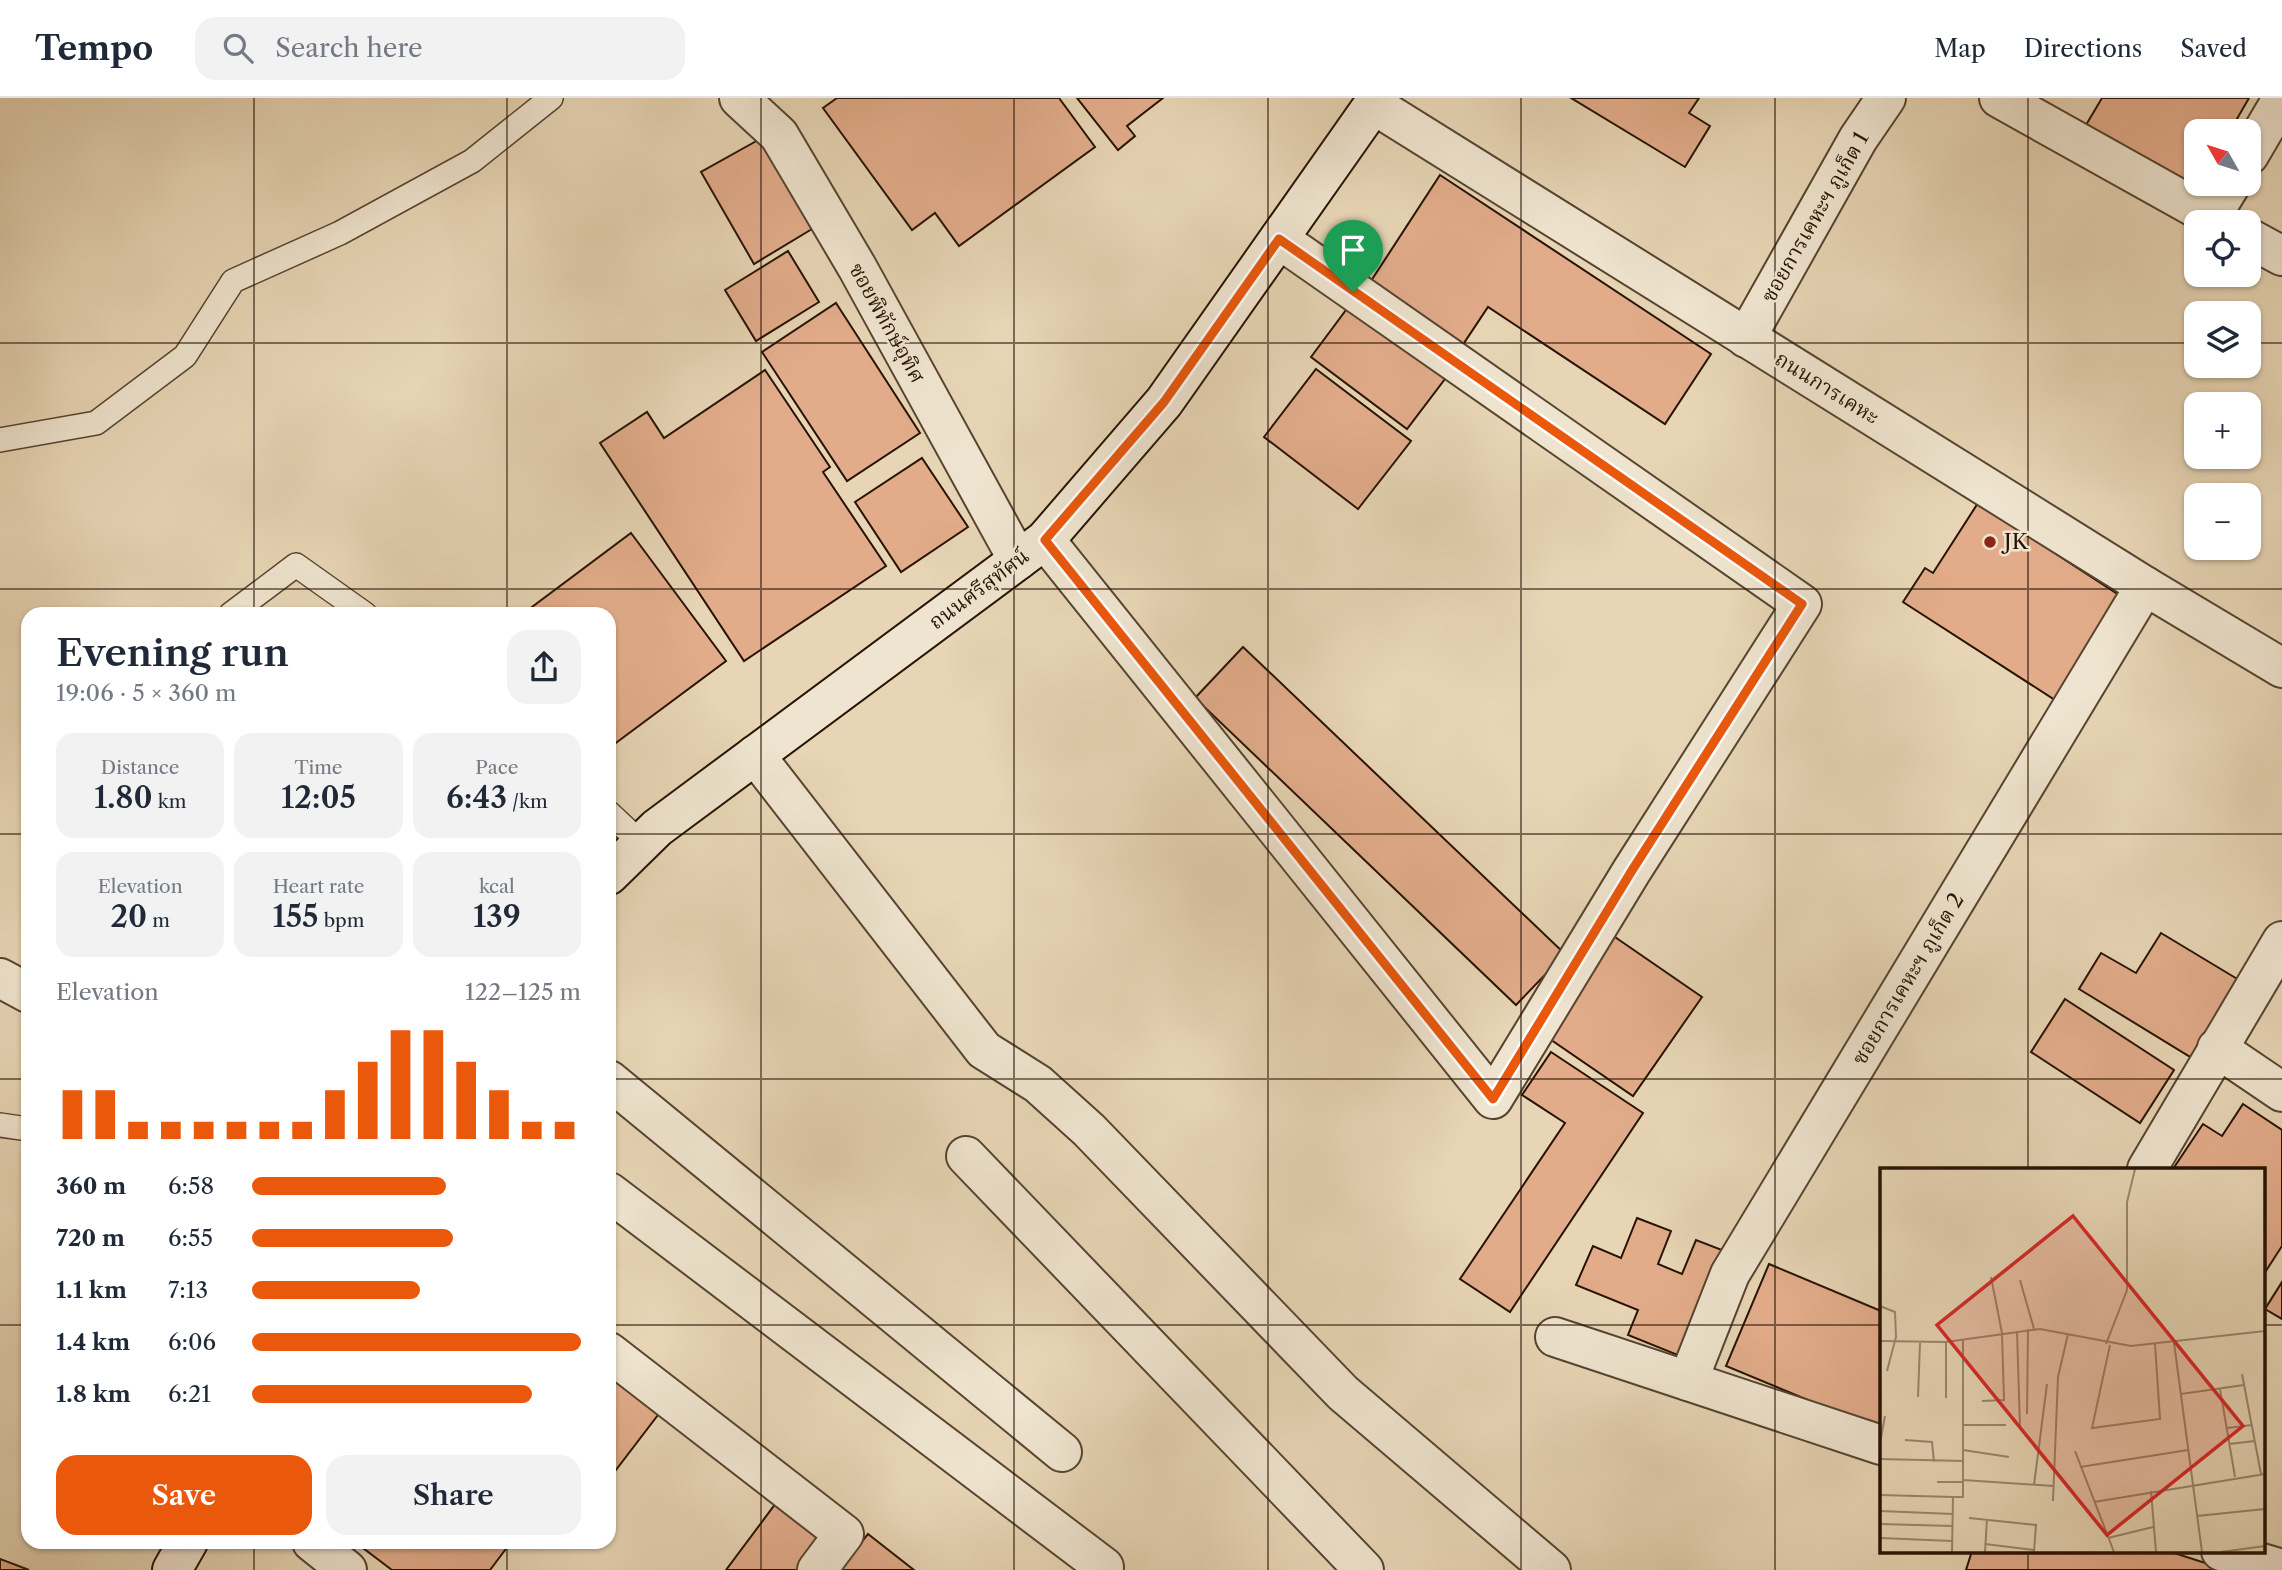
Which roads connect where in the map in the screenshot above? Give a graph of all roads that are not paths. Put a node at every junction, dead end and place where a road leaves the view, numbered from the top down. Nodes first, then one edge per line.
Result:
1 (551, 98) edge
2 (739, 98) edge
3 (1886, 98) edge
4 (1998, 98) edge
5 (2282, 99) edge
6 (1376, 102) edge
7 (2261, 135) edge
8 (2198, 210) edge
9 (1279, 239) junction
10 (2261, 245) edge
11 (2282, 257) edge
12 (1746, 338) junction
13 (0, 440) edge
14 (1031, 550) junction
15 (2145, 586) junction
16 (240, 607) edge
17 (355, 607) edge
18 (2282, 668) edge
19 (755, 755) junction
20 (616, 819) edge
21 (641, 842) junction
22 (616, 867) edge
23 (2282, 941) edge
24 (0, 978) edge
25 (21, 989) edge
26 (2217, 1048) junction
27 (616, 1086) edge
28 (2282, 1092) edge
29 (0, 1125) edge
30 (21, 1128) edge
31 (966, 1156) dead end
32 (2148, 1168) edge
33 (616, 1197) edge
34 (1555, 1337) dead end
35 (616, 1357) edge
36 (1688, 1381) junction
37 (1880, 1445) edge
38 (1062, 1452) dead end
39 (184, 1549) edge
40 (321, 1549) edge
41 (2224, 1552) edge
42 (1104, 1567) dead end
43 (2282, 1569) edge
44 (172, 1570) edge
45 (347, 1570) edge
46 (817, 1570) edge
47 (1364, 1570) edge
48 (1551, 1570) edge

1 - 13 lane
2 - 14 street, ซอยพิทักษ์อุทิศ
3 - 12 street, ซอยการเคหะฯ ภูเก็ต 1
4 - 8 street
5 - 7 street
6 - 9 street, ถนนศรีสุทัศน์
6 - 12 street, ถนนการเคหะ
9 - 14 street, ถนนศรีสุทัศน์
9 - 14 street, ซอยพิทักษ์อุทิศ
10 - 11 street
12 - 15 street, ถนนการเคหะ
14 - 19 street, ถนนศรีสุทัศน์
15 - 18 street, ถนนการเคหะ
15 - 36 street, ซอยการเคหะฯ ภูเก็ต 2
16 - 17 lane
19 - 21 street, ถนนศรีสุทัศน์
19 - 48 street
20 - 21 lane
21 - 22 street, ถนนศรีสุทัศน์
23 - 26 street
24 - 25 street
26 - 28 street
26 - 32 street
27 - 38 street
29 - 30 lane
31 - 47 street
33 - 42 street
34 - 36 street
35 - 46 street
36 - 37 street
39 - 44 street
40 - 45 street
41 - 43 street

